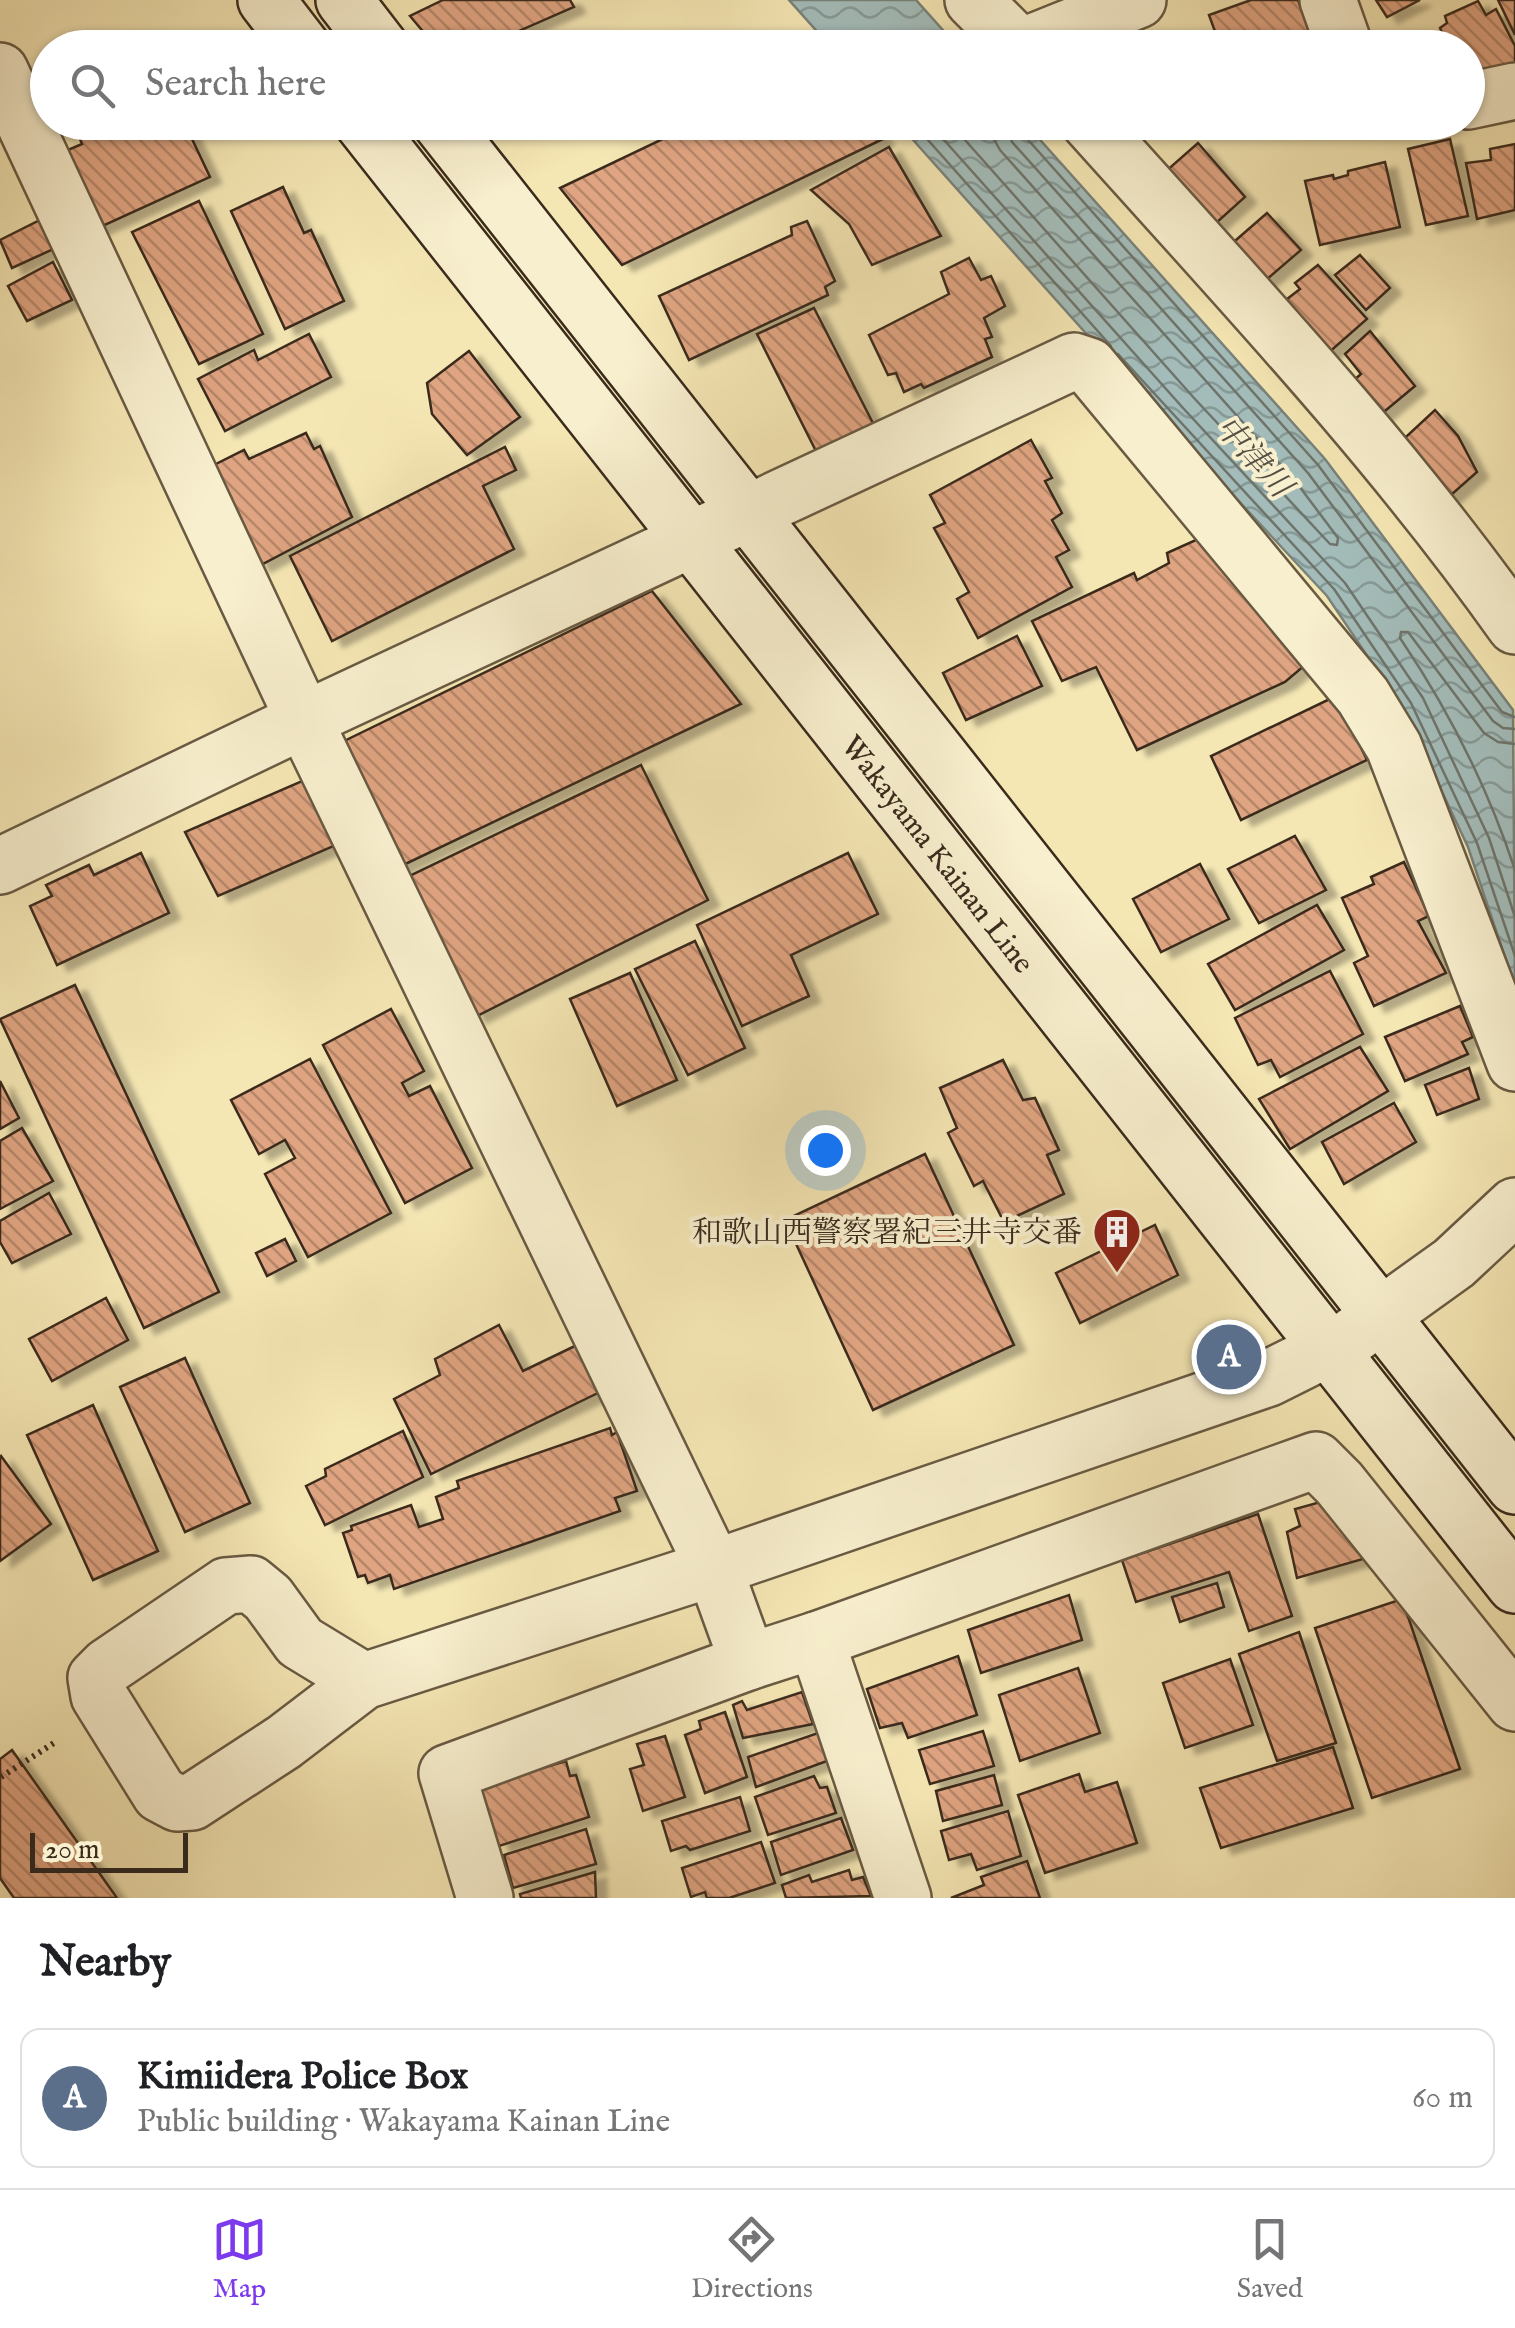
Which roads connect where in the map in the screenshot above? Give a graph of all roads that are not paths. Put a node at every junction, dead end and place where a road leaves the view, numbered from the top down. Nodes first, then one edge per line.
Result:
1 (266, 0) edge
2 (344, 0) edge
3 (973, 0) edge
4 (1138, 0) edge
5 (1328, 0) edge
6 (289, 30) edge
7 (367, 30) edge
8 (1004, 30) edge
9 (1063, 30) edge
10 (1339, 30) edge
11 (0, 71) edge
12 (1515, 91) edge
13 (1485, 97) edge
14 (30, 135) edge
15 (32, 140) edge
16 (376, 140) edge
17 (454, 140) edge
18 (1105, 140) edge
19 (748, 513) junction
20 (691, 540) junction
21 (1515, 626) edge
22 (304, 720) junction
23 (0, 866) edge
24 (1515, 1063) edge
25 (1515, 1206) edge
26 (1380, 1316) junction
27 (1328, 1348) junction
28 (1515, 1486) edge
29 (714, 1568) junction
30 (1515, 1585) edge
31 (816, 1640) junction
32 (748, 1662) junction
33 (364, 1681) junction
34 (1515, 1703) edge
35 (485, 1898) edge
36 (903, 1898) edge

1 - 6 street
2 - 7 street
3 - 8 street
4 - 9 street
5 - 10 street
11 - 14 street
12 - 13 street
15 - 22 street
16 - 20 street, Wakayama Kainan Line
17 - 19 street, Wakayama Kainan Line
18 - 21 street
19 - 20 street
19 - 24 street
19 - 26 street, Wakayama Kainan Line
20 - 22 street
20 - 27 street, Wakayama Kainan Line
22 - 23 street
22 - 29 street
25 - 26 street
26 - 27 street
26 - 28 street, Wakayama Kainan Line
27 - 29 street
27 - 30 street, Wakayama Kainan Line
29 - 32 street
29 - 33 street
31 - 32 street
31 - 34 street
31 - 36 street
32 - 35 street
33 - 33 street

